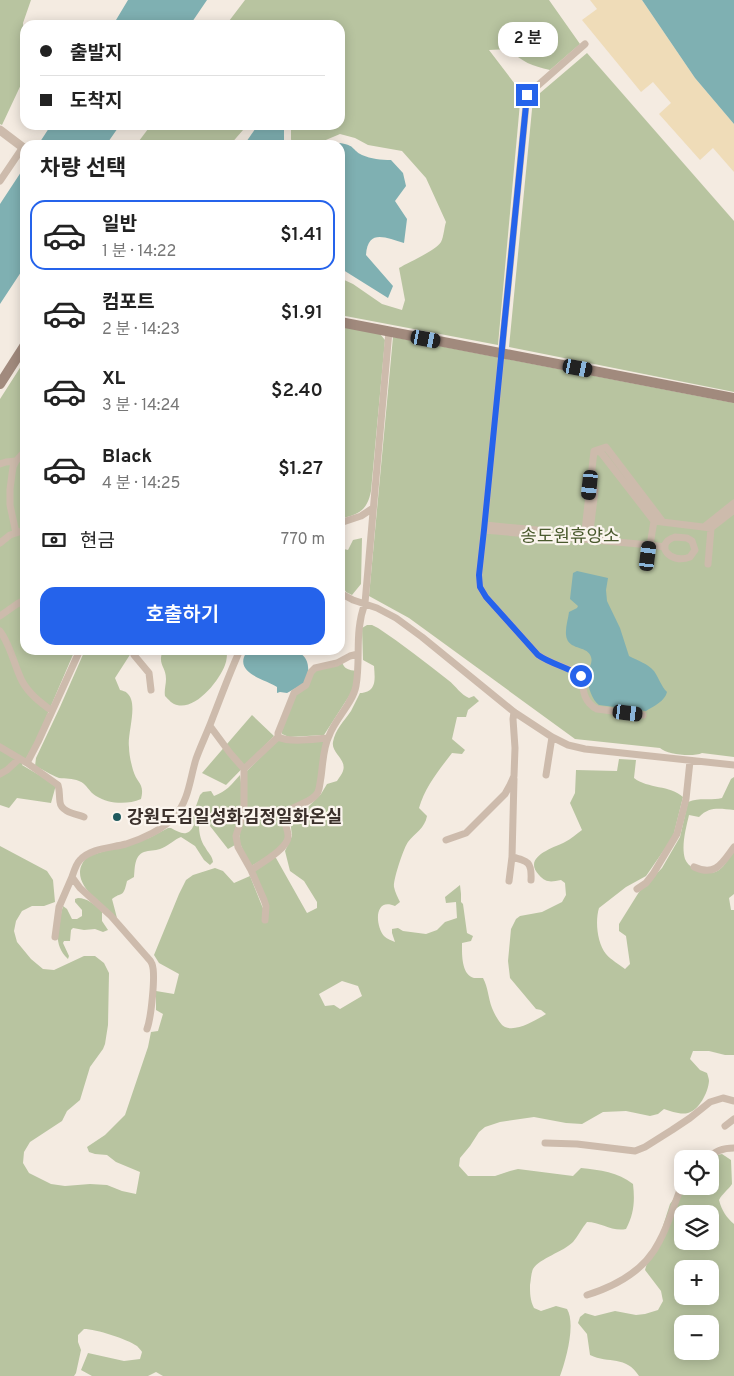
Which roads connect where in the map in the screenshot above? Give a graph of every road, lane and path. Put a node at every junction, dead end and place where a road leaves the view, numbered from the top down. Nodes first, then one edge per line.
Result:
1 (584, 44) dead end
2 (0, 130) edge
3 (20, 145) edge
4 (20, 154) edge
5 (0, 181) edge
6 (345, 323) edge
7 (389, 331) junction
8 (501, 353) junction
9 (20, 354) edge
10 (0, 384) edge
11 (734, 398) edge
12 (599, 450) junction
13 (20, 457) edge
14 (16, 461) junction
15 (0, 464) edge
16 (734, 503) edge
17 (373, 508) junction
18 (734, 510) edge
19 (345, 521) edge
20 (654, 521) junction
21 (663, 522) junction
22 (682, 524) junction
23 (484, 528) junction
24 (707, 528) junction
25 (20, 532) edge
26 (16, 533) junction
27 (587, 537) junction
28 (680, 538) junction
29 (0, 543) edge
30 (650, 545) junction
31 (665, 547) junction
32 (695, 550) junction
33 (709, 551) junction
34 (708, 564) dead end
35 (647, 567) dead end
36 (345, 596) edge
37 (20, 602) edge
38 (365, 603) junction
39 (0, 616) edge
40 (0, 631) edge
41 (358, 654) junction
42 (78, 655) edge
43 (134, 655) edge
44 (238, 655) edge
45 (151, 690) dead end
46 (52, 711) junction
47 (514, 712) junction
48 (643, 715) dead end
49 (210, 726) junction
50 (278, 737) junction
51 (552, 737) junction
52 (328, 738) junction
53 (0, 747) edge
54 (19, 759) junction
55 (690, 761) junction
56 (27, 763) junction
57 (734, 765) edge
58 (244, 769) junction
59 (0, 774) edge
60 (546, 775) dead end
61 (514, 776) junction
62 (84, 817) dead end
63 (466, 833) junction
64 (446, 840) dead end
65 (460, 842) dead end
66 (734, 847) edge
67 (512, 857) junction
68 (694, 867) dead end
69 (250, 870) junction
70 (72, 877) junction
71 (532, 880) dead end
72 (509, 881) dead end
73 (637, 889) dead end
74 (265, 920) dead end
75 (55, 937) dead end
76 (147, 1029) dead end
77 (734, 1101) edge
78 (734, 1119) edge
79 (725, 1126) dead end
80 (545, 1143) dead end
81 (734, 1148) edge
82 (719, 1150) edge
83 (678, 1195) edge
84 (587, 1295) dead end

1 - 8 street
2 - 3 street
4 - 5 street
6 - 7 main road
7 - 8 main road
7 - 17 street
8 - 11 main road
8 - 23 street
9 - 10 main road
12 - 20 street
12 - 21 street
12 - 27 street
13 - 14 street
14 - 15 street
14 - 26 street
16 - 24 street
17 - 19 street
17 - 38 street
18 - 24 street
20 - 21 street
20 - 30 street
21 - 22 street
22 - 24 street
22 - 28 street
23 - 27 street
23 - 48 street
24 - 33 street
25 - 26 street
26 - 29 street
27 - 30 street
28 - 31 street
28 - 32 street
30 - 31 street
30 - 35 street
31 - 32 street
32 - 33 street
33 - 34 street
36 - 38 street
37 - 39 street
38 - 41 street
38 - 47 street
40 - 46 street
41 - 50 street
41 - 52 street
42 - 46 street
43 - 45 street
44 - 49 street
46 - 56 street
47 - 51 street
47 - 61 street
49 - 58 street
49 - 70 street
50 - 52 street
50 - 58 street
51 - 55 street
51 - 60 street
52 - 69 street
53 - 54 street
54 - 56 street
54 - 59 street
55 - 57 street
55 - 73 street
56 - 62 street
58 - 69 street
61 - 63 street
61 - 67 street
63 - 64 street
63 - 65 street
66 - 68 street
67 - 71 street
67 - 72 street
69 - 74 street
70 - 75 street
70 - 76 street
77 - 80 street
78 - 79 street
81 - 82 street
83 - 84 street

